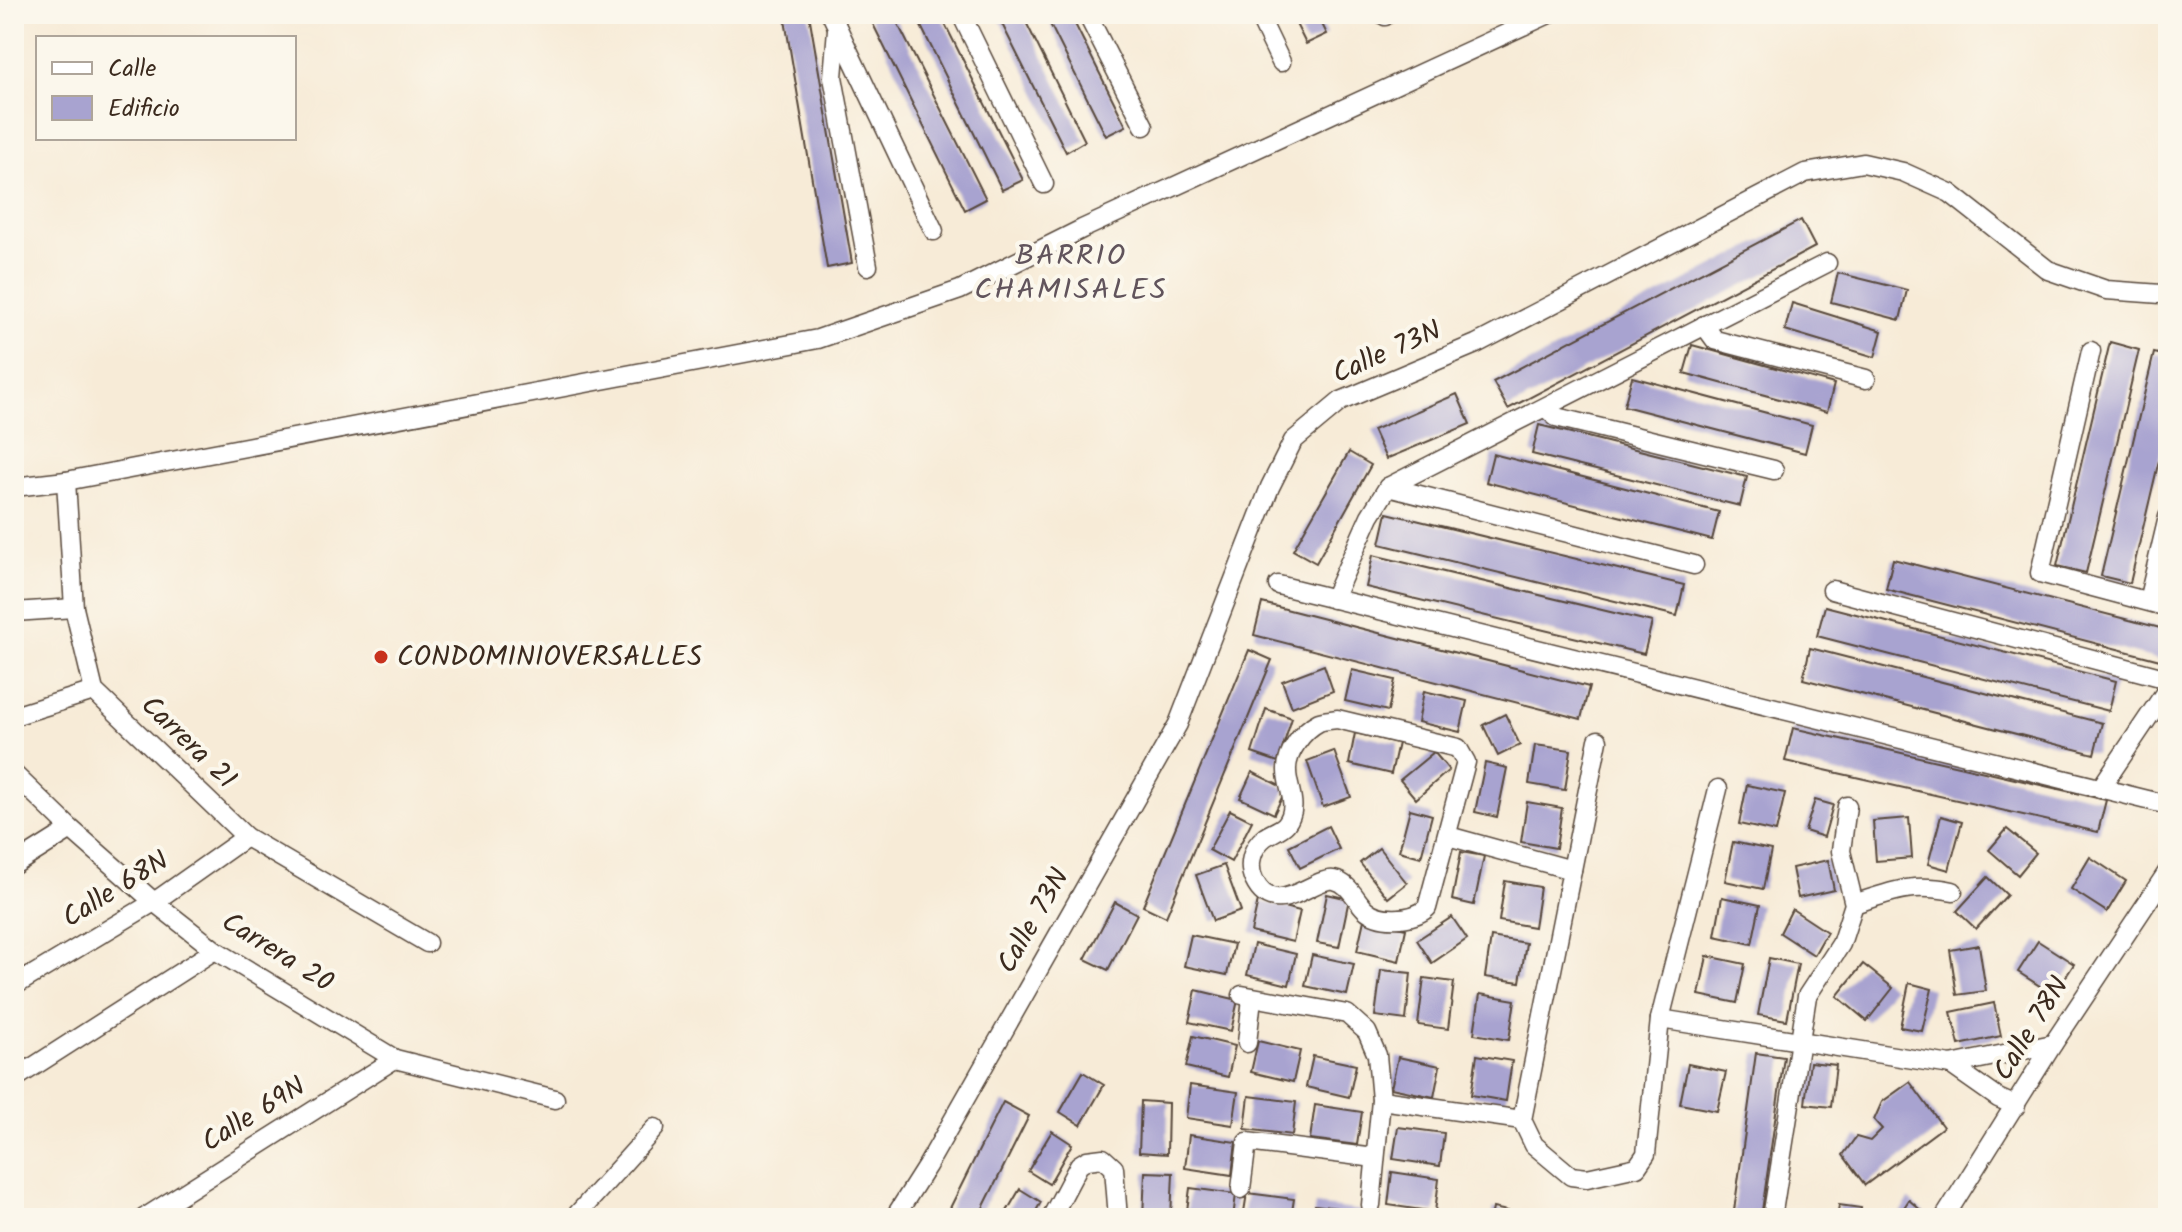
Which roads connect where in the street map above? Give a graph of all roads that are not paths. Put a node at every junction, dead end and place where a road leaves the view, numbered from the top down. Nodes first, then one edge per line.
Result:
1 (961, 14) edge
2 (1087, 14) edge
3 (1258, 14) edge
4 (1549, 14) edge
5 (834, 21) edge
6 (1281, 62) dead end
7 (1144, 126) dead end
8 (1044, 184) dead end
9 (934, 231) dead end
10 (1827, 263) dead end
11 (868, 266) dead end
12 (2168, 291) edge
13 (1704, 325) junction
14 (2091, 351) dead end
15 (1866, 379) dead end
16 (1546, 408) junction
17 (1774, 470) dead end
18 (66, 481) junction
19 (14, 487) edge
20 (1388, 487) junction
21 (2168, 517) edge
22 (1694, 565) dead end
23 (1278, 585) dead end
24 (1832, 590) dead end
25 (1333, 599) junction
26 (2148, 601) junction
27 (2168, 607) edge
28 (74, 608) junction
29 (14, 612) edge
30 (2168, 679) edge
31 (2168, 688) edge
32 (94, 691) junction
33 (14, 716) edge
34 (1598, 740) dead end
35 (14, 774) edge
36 (1718, 789) dead end
37 (2100, 789) junction
38 (2168, 805) edge
39 (1847, 806) dead end
40 (71, 829) junction
41 (1448, 836) junction
42 (246, 837) junction
43 (14, 865) edge
44 (1572, 870) junction
45 (2168, 871) edge
46 (1953, 891) dead end
47 (154, 902) junction
48 (1854, 904) junction
49 (427, 943) dead end
50 (215, 950) junction
51 (14, 986) edge
52 (1660, 1019) junction
53 (1798, 1042) junction
54 (1247, 1043) dead end
55 (2053, 1044) junction
56 (395, 1059) junction
57 (1951, 1065) junction
58 (14, 1079) edge
59 (555, 1099) dead end
60 (1381, 1100) junction
61 (2016, 1106) junction
62 (1522, 1120) junction
63 (655, 1128) dead end
64 (1375, 1158) junction
65 (1241, 1189) dead end
66 (1371, 1205) dead end
67 (144, 1218) edge
68 (574, 1218) edge
69 (894, 1218) edge
70 (1051, 1218) edge
71 (1118, 1218) edge
72 (1772, 1218) edge
73 (1944, 1218) edge

1 - 8 street
2 - 7 street
3 - 6 street
4 - 18 street
5 - 9 street
5 - 11 street
10 - 13 street
12 - 69 street, Calle 73N
13 - 15 street
13 - 16 street
14 - 26 street
16 - 17 street
16 - 20 street
18 - 19 street
18 - 28 street
20 - 22 street
20 - 25 street
21 - 26 street
23 - 25 street
24 - 30 street
25 - 37 street
26 - 27 street
28 - 29 street
28 - 32 street
31 - 37 street
32 - 33 street
32 - 42 street, Carrera 21
34 - 44 street
35 - 40 street, Carrera 20
36 - 52 street
37 - 38 street
39 - 48 street
40 - 43 street
40 - 47 street, Carrera 20
41 - 41 street
41 - 44 street
42 - 47 street, Calle 68N
42 - 49 street, Carrera 21
44 - 62 street
45 - 55 street, Calle 78N
46 - 48 street
47 - 50 street, Carrera 20
47 - 51 street, Calle 68N
48 - 53 street
50 - 56 street, Carrera 20
50 - 58 street
52 - 53 street
52 - 62 street
53 - 57 street
53 - 72 street
54 - 60 street
55 - 57 street
55 - 61 street, Calle 78N
56 - 59 street, Carrera 20
56 - 67 street, Calle 69N
57 - 61 street
60 - 62 street
60 - 64 street
61 - 73 street, Calle 78N
63 - 68 street
64 - 65 street
64 - 66 street
70 - 71 street

